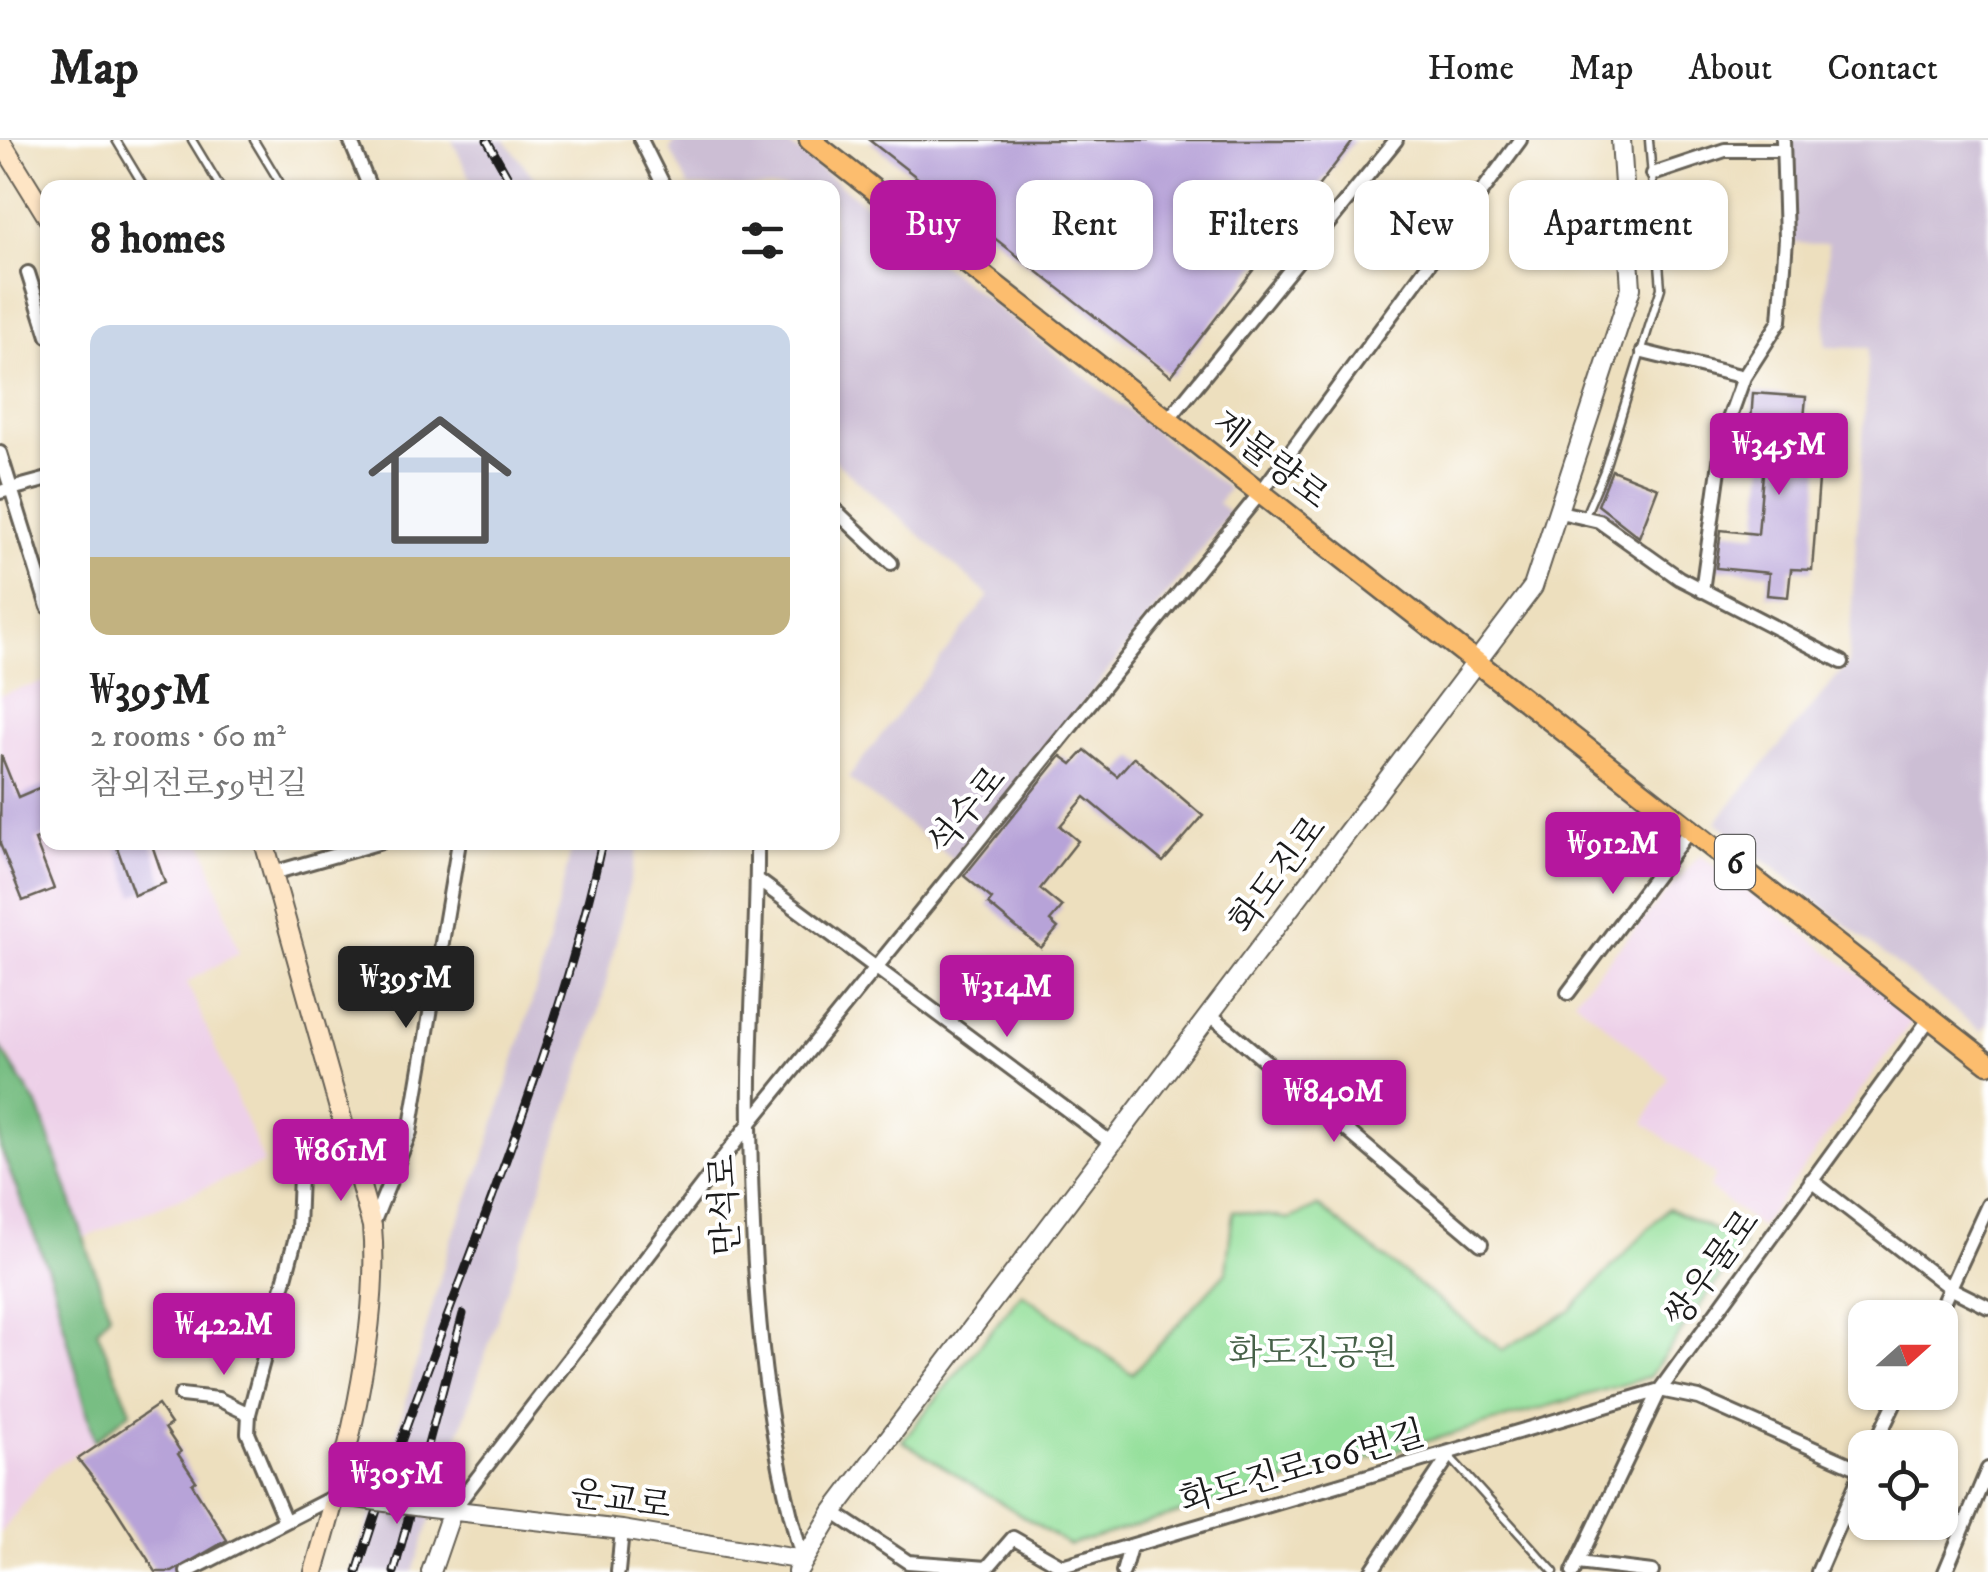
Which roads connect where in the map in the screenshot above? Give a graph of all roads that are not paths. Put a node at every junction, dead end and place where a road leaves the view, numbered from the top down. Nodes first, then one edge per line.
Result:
1 (0, 140) edge
2 (116, 140) edge
3 (192, 140) edge
4 (254, 140) edge
5 (350, 140) edge
6 (641, 140) edge
7 (810, 140) edge
8 (1396, 140) edge
9 (1520, 140) edge
10 (1621, 140) edge
11 (1649, 140) edge
12 (1783, 145) edge
13 (1653, 174) junction
14 (140, 180) edge
15 (217, 180) edge
16 (278, 180) edge
17 (367, 180) edge
18 (661, 180) edge
19 (40, 205) edge
20 (28, 273) dead end
21 (40, 311) edge
22 (1643, 352) junction
23 (1744, 377) junction
24 (1168, 420) junction
25 (0, 453) edge
26 (40, 481) edge
27 (5, 490) edge
28 (1261, 492) junction
29 (1560, 512) junction
30 (840, 515) edge
31 (1584, 519) junction
32 (891, 563) dead end
33 (40, 586) edge
34 (1702, 590) junction
35 (1842, 662) dead end
36 (1480, 663) junction
37 (1692, 828) junction
38 (266, 850) edge
39 (353, 850) edge
40 (459, 850) edge
41 (757, 850) edge
42 (273, 873) junction
43 (758, 880) junction
44 (876, 970) junction
45 (1568, 993) dead end
46 (1210, 1015) junction
47 (1930, 1018) junction
48 (1988, 1063) edge
49 (750, 1123) junction
50 (347, 1139) junction
51 (1113, 1144) junction
52 (1811, 1180) junction
53 (1988, 1205) edge
54 (372, 1226) junction
55 (1482, 1244) dead end
56 (1950, 1288) junction
57 (1944, 1300) edge
58 (1988, 1307) edge
59 (1660, 1390) junction
60 (181, 1395) dead end
61 (248, 1414) junction
62 (1449, 1456) junction
63 (1848, 1460) edge
64 (1988, 1469) edge
65 (337, 1495) junction
66 (1848, 1504) edge
67 (452, 1511) junction
68 (832, 1512) junction
69 (285, 1521) junction
70 (622, 1530) junction
71 (1130, 1547) junction
72 (800, 1566) edge
73 (1575, 1567) edge
74 (976, 1571) edge
75 (187, 1572) edge
76 (314, 1572) edge
77 (431, 1572) edge
78 (618, 1572) edge
79 (1123, 1572) edge
80 (1371, 1572) edge
81 (1554, 1572) edge
82 (1652, 1572) edge
83 (1818, 1572) edge
84 (1945, 1572) edge

1 - 19 main road
2 - 14 lane
3 - 15 lane
4 - 16 lane
5 - 17 street
6 - 18 street
7 - 24 main road, 제물량로 / 6
8 - 24 street
9 - 28 street, 석수로
10 - 29 street, 화도진로
11 - 13 lane
12 - 13 street
12 - 23 street
13 - 22 lane
20 - 21 street
22 - 23 street
22 - 31 lane
23 - 34 street
24 - 28 main road, 제물량로 / 6
25 - 27 street
26 - 27 street
27 - 33 street
28 - 36 main road, 제물량로 / 6
28 - 44 street, 석수로
29 - 31 street
29 - 36 street, 화도진로
30 - 32 street
31 - 34 street
34 - 35 street
36 - 37 main road, 제물량로 / 6
36 - 46 street, 화도진로
37 - 45 street
37 - 47 main road, 제물량로 / 6
38 - 42 main road
39 - 42 street
40 - 54 street
41 - 43 street, 만석로
42 - 50 main road
43 - 44 street
43 - 49 street, 만석로
44 - 49 street, 석수로
44 - 51 street
46 - 51 street, 화도진로
46 - 55 street
47 - 48 main road, 제물량로 / 6
47 - 52 street, 쌍우물로
49 - 67 street, 석수로
49 - 72 street, 만석로
50 - 54 main road
50 - 61 street
51 - 68 street, 화도진로
52 - 56 street
52 - 59 street, 쌍우물로
53 - 56 street
54 - 65 main road
56 - 57 street
56 - 58 street
59 - 62 street, 화도진로106번길
59 - 63 street
59 - 73 street, 쌍우물로
60 - 61 street
61 - 69 street
62 - 71 street, 화도진로106번길
62 - 80 street
62 - 81 lane
64 - 84 street
65 - 67 street, 운교로, bridge
65 - 69 street
65 - 76 main road
66 - 83 street
67 - 70 street, 운교로
67 - 77 street
68 - 72 street, 화도진로
68 - 74 street, 화도진로106번길
69 - 75 street
70 - 72 street, 운교로
70 - 78 street
71 - 74 street, 화도진로106번길
71 - 79 street
73 - 82 street

